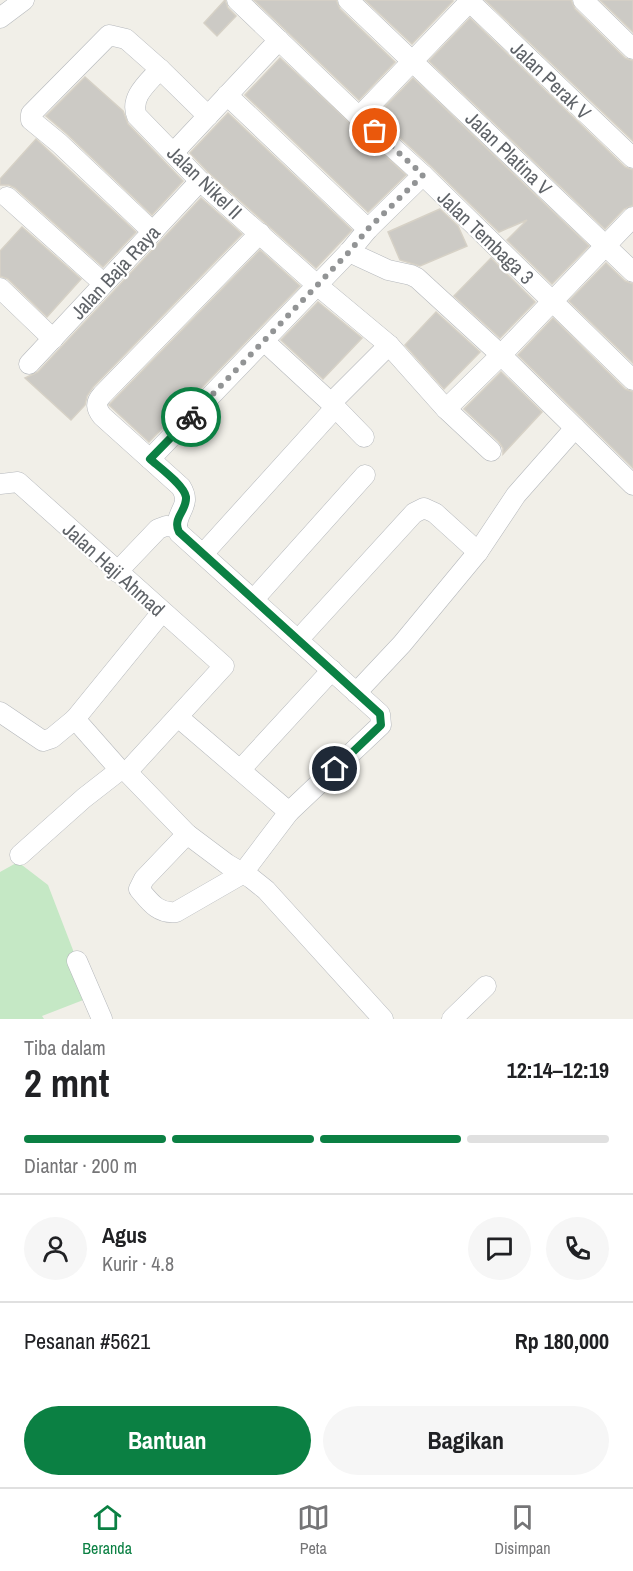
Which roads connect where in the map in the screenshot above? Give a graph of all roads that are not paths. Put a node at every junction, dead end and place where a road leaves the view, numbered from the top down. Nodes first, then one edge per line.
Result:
1 (24, 0) edge
2 (237, 0) edge
3 (348, 0) edge
4 (583, 0) edge
5 (470, 1) edge
6 (0, 18) edge
7 (279, 40) junction
8 (633, 49) edge
9 (412, 61) junction
10 (160, 69) junction
11 (227, 95) junction
12 (208, 116) junction
13 (359, 117) junction
14 (174, 152) junction
15 (633, 158) edge
16 (423, 175) junction
17 (200, 181) junction
18 (7, 197) dead end
19 (633, 218) edge
20 (368, 229) junction
21 (153, 232) junction
22 (260, 234) junction
23 (606, 246) junction
24 (349, 252) junction
25 (633, 272) edge
26 (103, 284) junction
27 (317, 285) junction
28 (0, 288) edge
29 (552, 302) junction
30 (382, 338) junction
31 (52, 339) junction
32 (264, 341) junction
33 (501, 355) junction
34 (29, 364) dead end
35 (633, 380) edge
36 (333, 405) junction
37 (446, 409) junction
38 (575, 428) junction
39 (364, 437) dead end
40 (491, 451) dead end
41 (150, 459) junction
42 (365, 475) dead end
43 (0, 484) edge
44 (633, 485) edge
45 (177, 527) junction
46 (478, 552) junction
47 (203, 554) junction
48 (117, 572) junction
49 (254, 600) junction
50 (162, 612) junction
51 (298, 640) junction
52 (332, 670) junction
53 (356, 693) junction
54 (0, 712) edge
55 (178, 717) junction
56 (75, 719) junction
57 (241, 769) junction
58 (123, 771) junction
59 (289, 812) junction
60 (187, 834) junction
61 (20, 855) dead end
62 (242, 874) junction
63 (77, 961) dead end
64 (486, 986) dead end
65 (102, 1019) edge
66 (383, 1019) edge
67 (452, 1019) edge

1 - 6 street
2 - 7 street, Jalan Tembaga 3
3 - 9 street, Jalan Platina V
4 - 8 street
5 - 9 street
5 - 15 street, Jalan Perak V
7 - 11 street
7 - 13 street, Jalan Tembaga 3
9 - 13 street
9 - 23 street, Jalan Platina V
10 - 12 street
10 - 14 street, Jalan Nikel II
10 - 21 street
11 - 12 street
11 - 20 street
12 - 14 street
13 - 16 street, Jalan Tembaga 3
14 - 17 street, Jalan Nikel II
16 - 20 street
16 - 29 street, Jalan Tembaga 3
17 - 21 street, Jalan Baja Raya
17 - 22 street, Jalan Nikel II
18 - 26 street
19 - 23 street
20 - 24 street
21 - 26 street, Jalan Baja Raya
22 - 27 street, Jalan Nikel II
22 - 41 street
23 - 25 street, Jalan Platina V
23 - 29 street
24 - 27 street
24 - 33 street
26 - 31 street, Jalan Baja Raya
27 - 30 street, Jalan Nikel II
27 - 32 street
28 - 31 street
29 - 33 street
29 - 35 street, Jalan Tembaga 3
30 - 36 street
30 - 37 street, Jalan Nikel II
31 - 34 street, Jalan Baja Raya
32 - 36 street
32 - 41 street
33 - 37 street
33 - 38 street
36 - 39 street
36 - 47 street
37 - 40 street, Jalan Nikel II
38 - 44 street
38 - 46 street
41 - 45 street
42 - 49 street
43 - 48 street, Jalan Haji Ahmad
45 - 47 street
45 - 48 street
46 - 51 street
46 - 53 street
47 - 49 street
48 - 50 street, Jalan Haji Ahmad
49 - 51 street
50 - 55 street, Jalan Haji Ahmad
50 - 56 street
51 - 52 street
52 - 53 street
52 - 57 street
53 - 59 street
54 - 56 street
55 - 57 street
55 - 58 street
56 - 58 street
57 - 59 street
58 - 60 street
58 - 61 street
59 - 62 street
60 - 62 street
60 - 62 street
62 - 66 street
63 - 65 street
64 - 67 street

